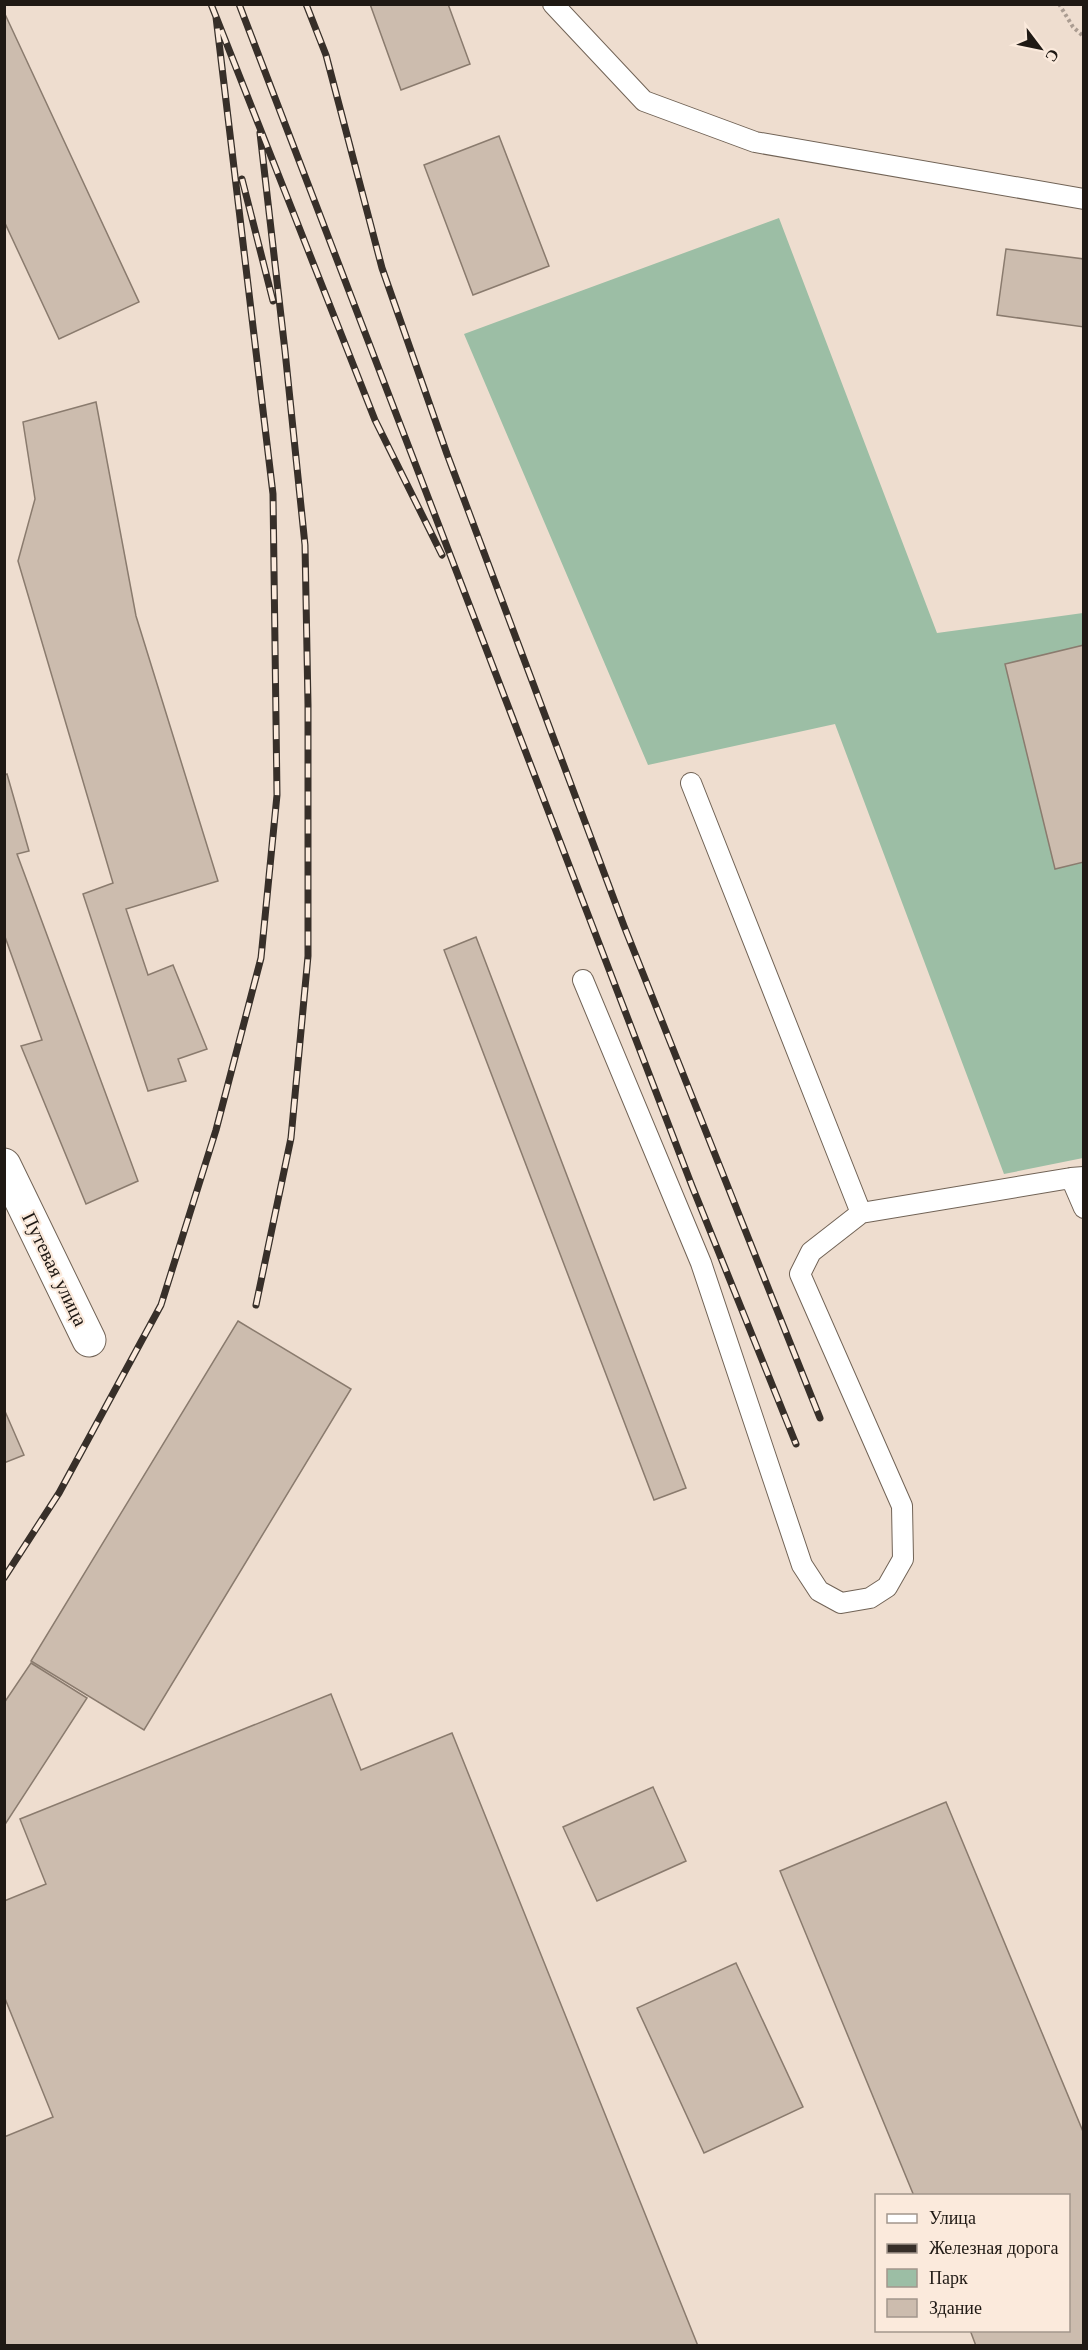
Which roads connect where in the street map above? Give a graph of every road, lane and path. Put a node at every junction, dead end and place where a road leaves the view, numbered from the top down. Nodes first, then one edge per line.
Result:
1 (553, 4) edge
2 (1059, 4) edge
3 (1083, 37) edge
4 (1083, 199) edge
5 (691, 783) dead end
6 (582, 980) dead end
7 (4, 1165) edge
8 (1077, 1178) edge
9 (1083, 1208) edge
10 (861, 1213) junction
11 (89, 1340) dead end

1 - 4 lane
2 - 3 path
5 - 10 lane
6 - 10 lane
7 - 11 street, Путевая улица
8 - 9 lane
8 - 10 lane

